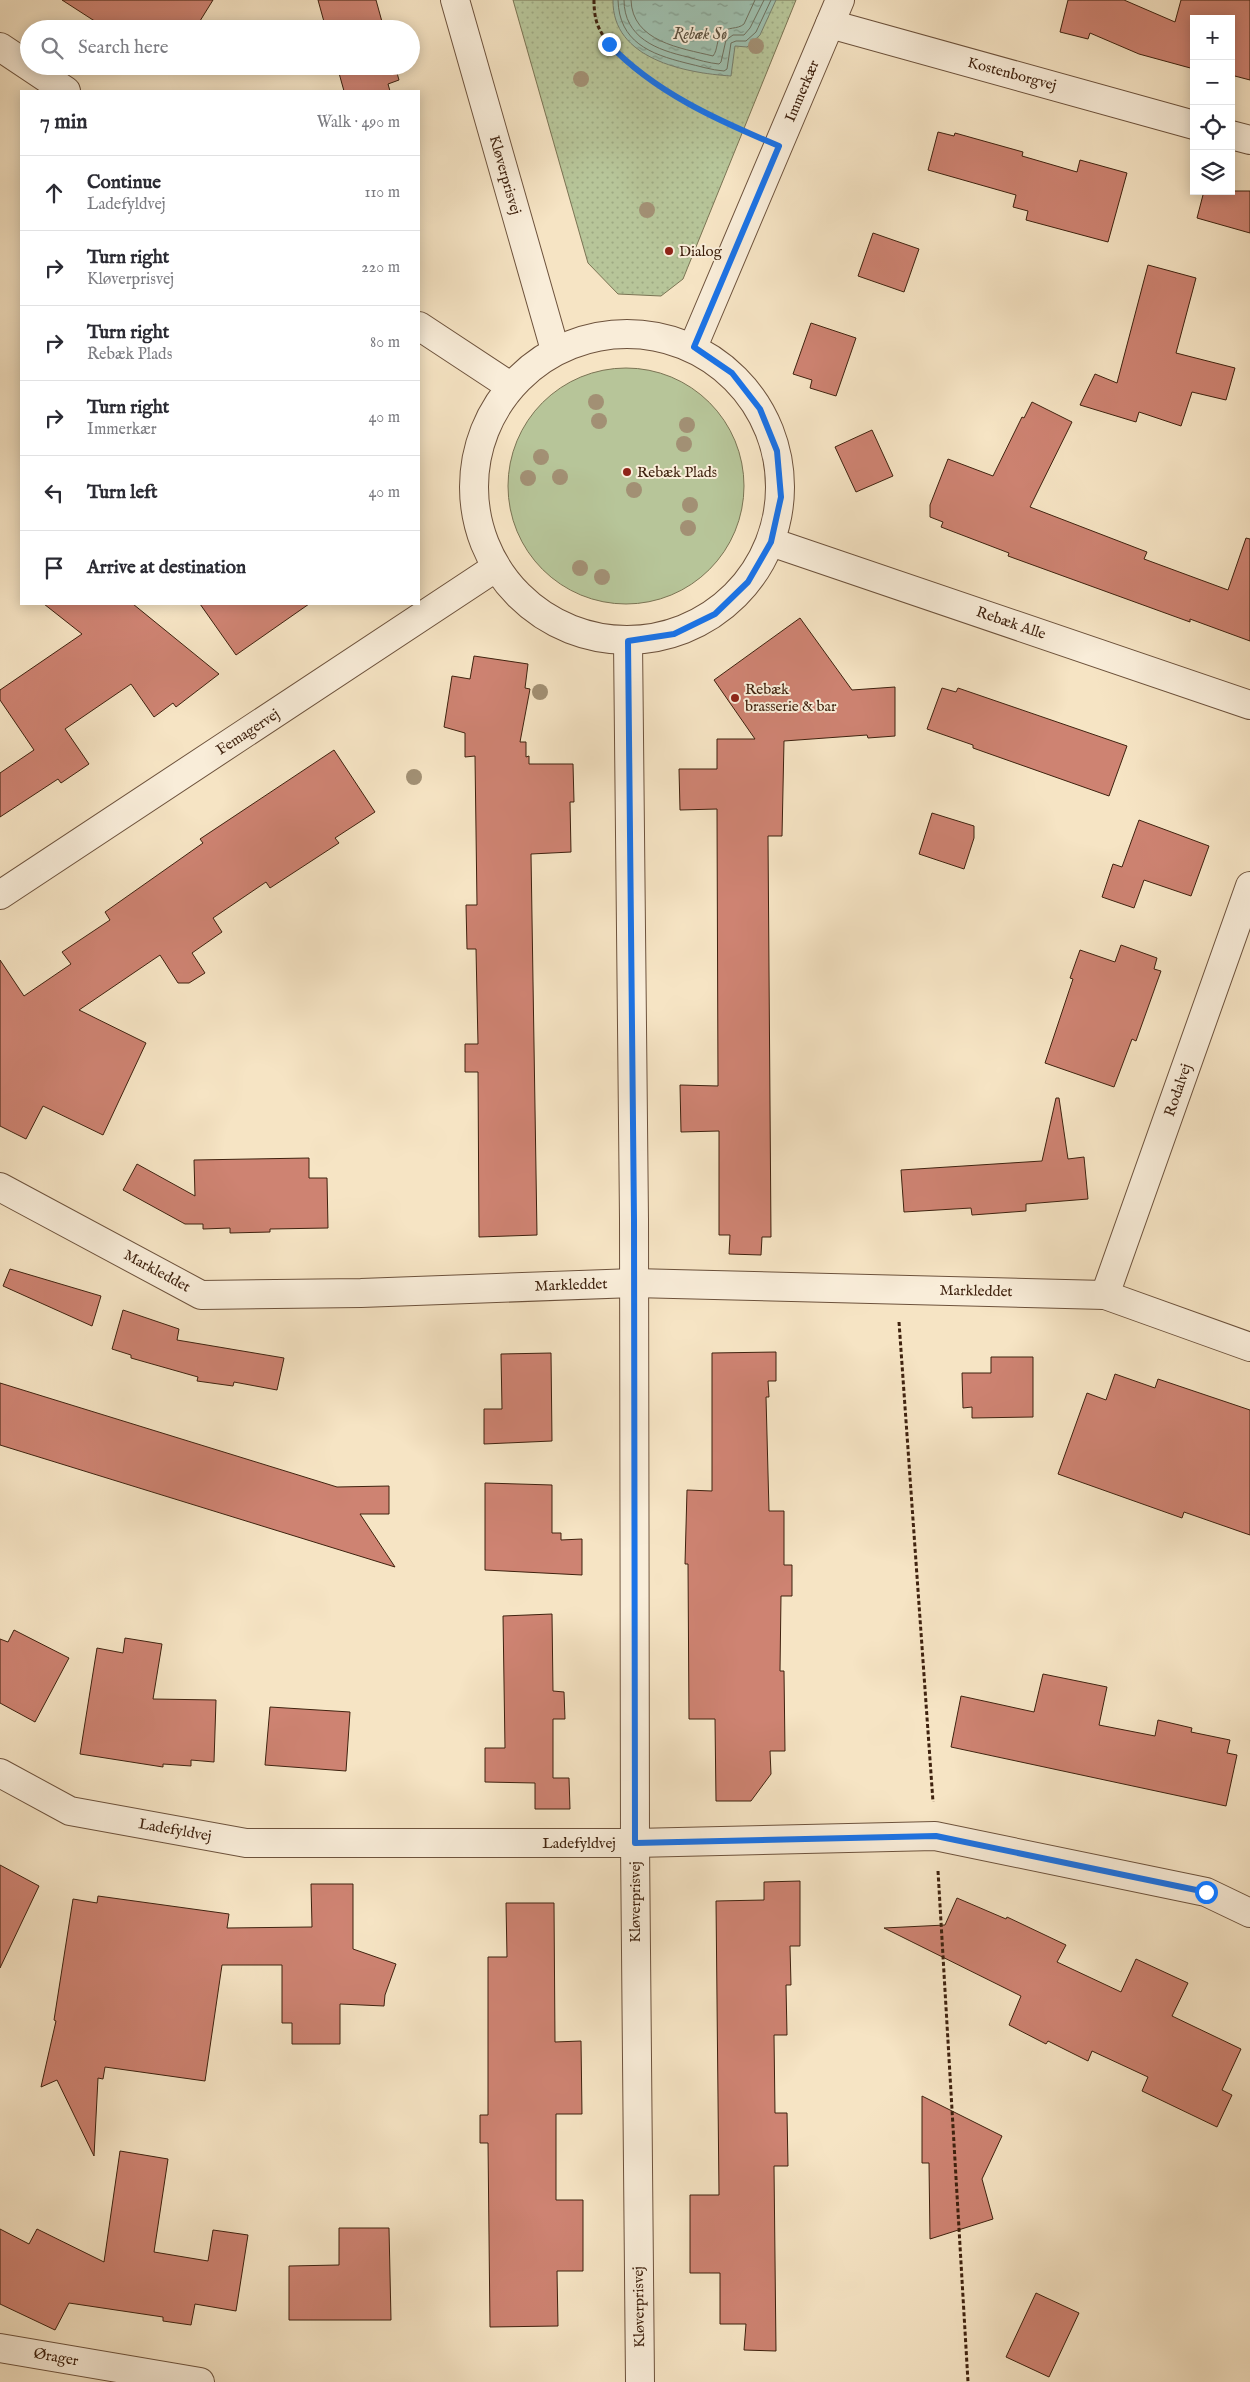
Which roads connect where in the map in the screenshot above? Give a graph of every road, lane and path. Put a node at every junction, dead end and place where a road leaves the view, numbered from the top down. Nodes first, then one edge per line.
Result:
1 (455, 0) edge
2 (594, 0) edge
3 (835, 12) edge
4 (0, 47) edge
5 (20, 60) edge
6 (42, 75) edge
7 (64, 90) edge
8 (1190, 124) edge
9 (1235, 136) edge
10 (1250, 140) edge
11 (779, 146) junction
12 (420, 327) edge
13 (694, 347) junction
14 (555, 350) junction
15 (510, 386) junction
16 (771, 542) junction
17 (495, 568) junction
18 (628, 641) junction
19 (1250, 705) edge
20 (1250, 886) edge
21 (0, 895) edge
22 (0, 1187) edge
23 (634, 1283) junction
24 (1105, 1295) junction
25 (1250, 1347) edge
26 (0, 1773) edge
27 (635, 1843) junction
28 (1250, 1913) edge
29 (0, 2348) edge
30 (200, 2382) edge
31 (640, 2382) edge

1 - 14 street, Kløverprisvej
2 - 11 path
3 - 8 street, Kostenborgvej
3 - 11 street, Immerkær
4 - 5 street
6 - 7 street
9 - 10 street
11 - 13 street, Immerkær
12 - 15 street
13 - 14 street
13 - 16 street
14 - 15 street
15 - 17 street
16 - 18 street
16 - 19 street, Rebæk Alle
17 - 18 street
17 - 21 street, Femagervej
18 - 23 street, Kløverprisvej
20 - 24 street, Rodalvej
22 - 23 street, Markleddet
23 - 24 street, Markleddet
23 - 27 street, Kløverprisvej
24 - 25 street, Markleddet
26 - 27 street, Ladefyldvej
27 - 28 street, Ladefyldvej
27 - 31 street, Kløverprisvej
29 - 30 street, Ørager

